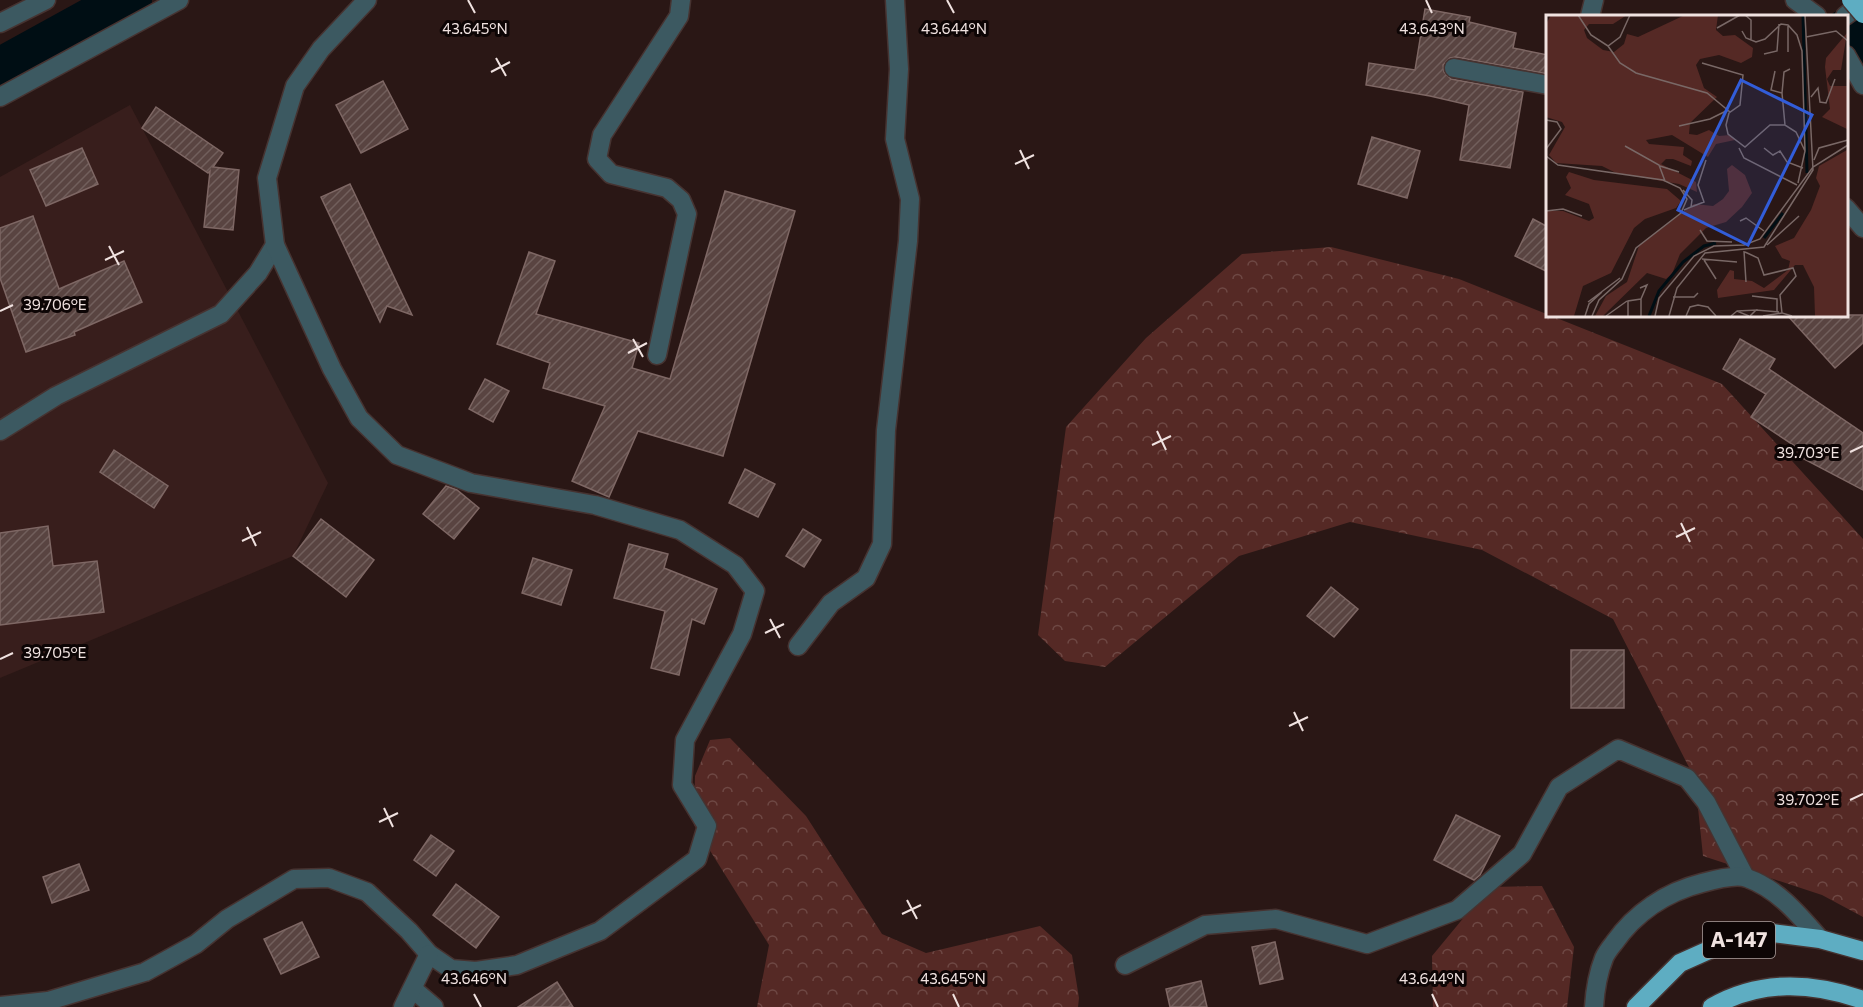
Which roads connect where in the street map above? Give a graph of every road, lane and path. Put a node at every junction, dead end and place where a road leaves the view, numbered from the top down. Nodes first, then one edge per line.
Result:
1 (46, 0) edge
2 (179, 0) edge
3 (368, 0) edge
4 (681, 0) edge
5 (895, 0) edge
6 (1594, 0) edge
7 (1795, 0) edge
8 (1851, 0) edge
9 (1863, 3) edge
10 (1863, 14) edge
11 (1590, 15) edge
12 (1816, 15) edge
13 (1846, 15) edge
14 (0, 23) edge
15 (1848, 62) edge
16 (1454, 68) dead end
17 (1546, 85) edge
18 (1863, 85) edge
19 (0, 97) edge
20 (1848, 210) edge
21 (1863, 228) edge
22 (275, 245) junction
23 (657, 355) dead end
24 (0, 431) edge
25 (798, 646) dead end
26 (1745, 877) junction
27 (1820, 939) junction
28 (1863, 951) edge
29 (429, 954) junction
30 (1125, 965) dead end
31 (413, 989) junction
32 (1863, 1000) edge
33 (0, 1006) edge
34 (403, 1007) edge
35 (434, 1007) edge
36 (1594, 1007) edge
37 (1636, 1007) edge
38 (1712, 1007) edge

1 - 14 street
2 - 19 street
3 - 22 street
4 - 23 street
5 - 25 street
6 - 11 street
7 - 12 street
8 - 10 highway, bridge
9 - 13 street
15 - 18 street
16 - 17 street
20 - 21 street
22 - 24 street
22 - 29 street
26 - 27 street
26 - 30 street
26 - 36 street
27 - 28 highway, А-147
27 - 37 highway, А-147
29 - 31 street
29 - 33 street
31 - 34 street
31 - 35 street
32 - 38 highway, А-147

